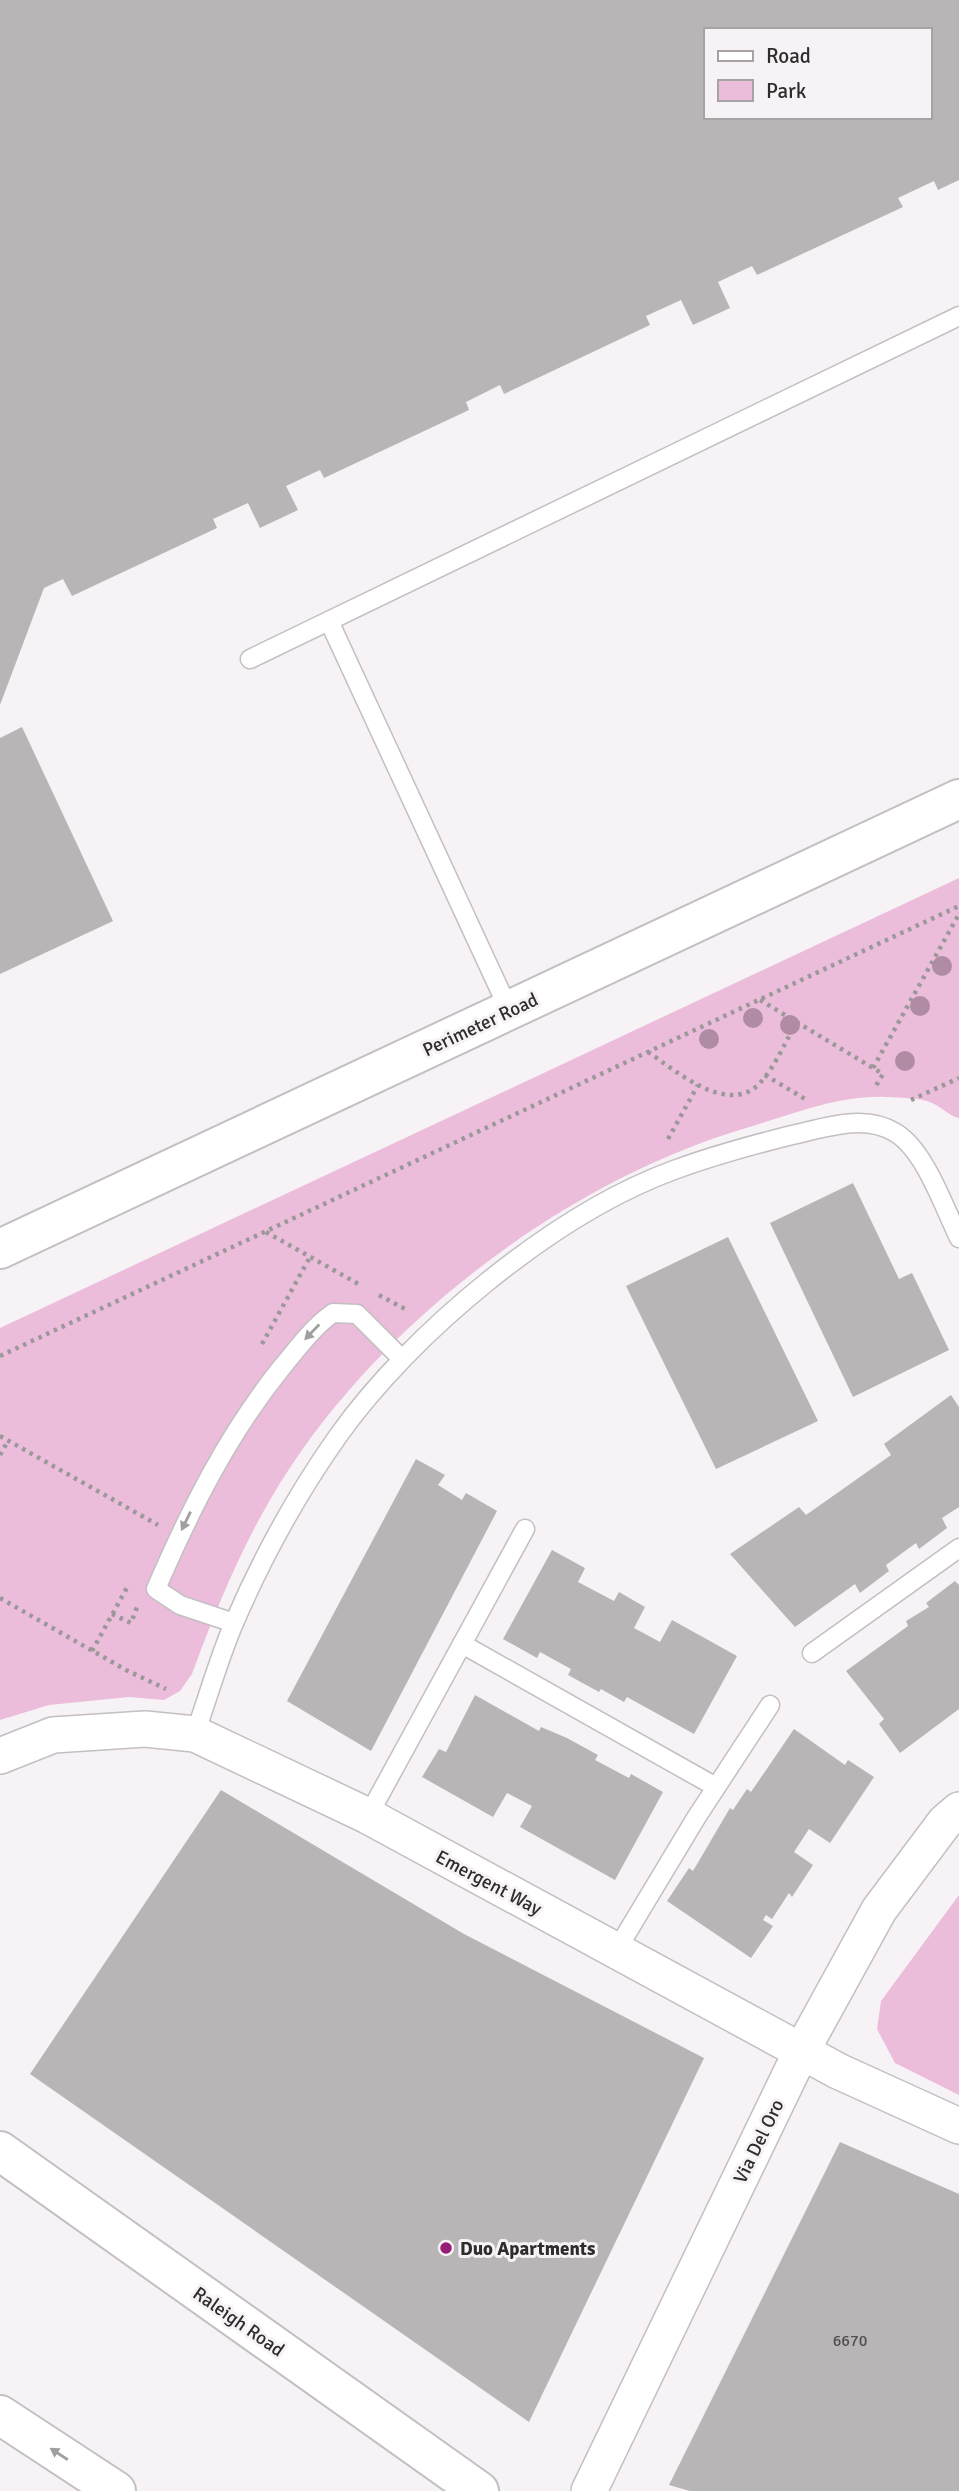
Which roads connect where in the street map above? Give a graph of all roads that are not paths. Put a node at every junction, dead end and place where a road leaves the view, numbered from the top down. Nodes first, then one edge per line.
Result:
1 (959, 316) edge
2 (329, 621) junction
3 (250, 659) dead end
4 (959, 799) edge
5 (509, 1010) junction
6 (959, 1238) edge
7 (0, 1249) edge
8 (402, 1359) junction
9 (525, 1529) dead end
10 (959, 1548) edge
11 (234, 1623) junction
12 (462, 1644) junction
13 (812, 1653) dead end
14 (770, 1705) dead end
15 (195, 1734) junction
16 (0, 1755) edge
17 (716, 1787) junction
18 (959, 1810) edge
19 (368, 1816) junction
20 (616, 1951) junction
21 (801, 2052) junction
22 (959, 2126) edge
23 (0, 2151) edge
24 (0, 2415) edge
25 (116, 2491) edge
26 (479, 2491) edge
27 (589, 2491) edge

1 - 2 lane
2 - 3 lane
2 - 5 lane
4 - 5 main road, Perimeter Road
5 - 7 main road, Perimeter Road
6 - 8 lane
8 - 11 lane
8 -> 11 lane
9 - 12 lane
10 - 13 lane
11 - 15 lane
12 - 17 lane
12 - 19 lane
14 - 17 lane
15 - 16 street, Emergent Way
15 - 19 street, Emergent Way
17 - 20 lane
18 - 21 street, Via Del Oro
19 - 20 street, Emergent Way
20 - 21 street, Emergent Way
21 - 22 street, Emergent Way
21 - 27 street, Via Del Oro
23 - 26 main road, Raleigh Road
25 -> 24 main road

